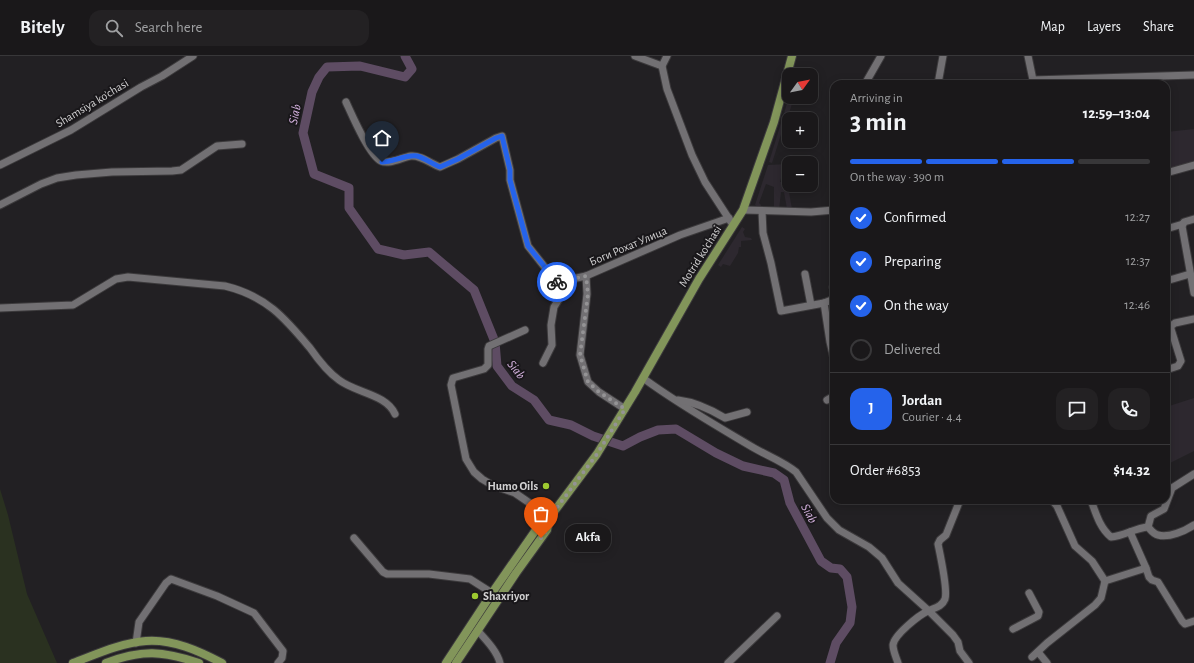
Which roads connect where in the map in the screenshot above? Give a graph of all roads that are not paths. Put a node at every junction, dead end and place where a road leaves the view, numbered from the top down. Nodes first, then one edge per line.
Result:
1 (193, 56) edge
2 (634, 56) edge
3 (667, 56) edge
4 (792, 56) edge
5 (881, 56) edge
6 (943, 56) edge
7 (1028, 56) edge
8 (662, 66) junction
9 (1194, 75) edge
10 (867, 80) edge
11 (939, 80) edge
12 (1032, 80) edge
13 (1078, 80) edge
14 (346, 102) dead end
15 (242, 144) dead end
16 (0, 165) edge
17 (1194, 165) edge
18 (1170, 172) edge
19 (0, 204) edge
20 (743, 210) junction
21 (830, 210) edge
22 (762, 211) junction
23 (1194, 218) edge
24 (731, 222) junction
25 (1183, 224) junction
26 (1170, 228) edge
27 (806, 274) dead end
28 (1190, 274) junction
29 (586, 276) junction
30 (1170, 279) edge
31 (571, 280) junction
32 (1194, 293) edge
33 (830, 301) edge
34 (824, 303) junction
35 (811, 305) junction
36 (0, 308) edge
37 (1194, 320) edge
38 (525, 330) dead end
39 (830, 337) edge
40 (543, 363) dead end
41 (1170, 369) edge
42 (643, 378) junction
43 (675, 400) junction
44 (625, 409) junction
45 (747, 412) dead end
46 (395, 414) dead end
47 (1194, 474) edge
48 (1170, 493) edge
49 (958, 504) edge
50 (1055, 504) edge
51 (1092, 504) edge
52 (1166, 504) edge
53 (550, 517) junction
54 (1194, 526) edge
55 (1148, 527) junction
56 (1130, 532) junction
57 (354, 538) dead end
58 (1146, 568) junction
59 (1105, 581) junction
60 (492, 593) junction
61 (1028, 593) dead end
62 (929, 611) junction
63 (777, 616) dead end
64 (1194, 622) edge
65 (1013, 629) dead end
66 (478, 631) junction
67 (136, 643) junction
68 (73, 663) edge
69 (106, 663) edge
70 (199, 663) edge
71 (222, 663) edge
72 (278, 663) edge
73 (446, 663) edge
74 (456, 663) edge
75 (500, 663) edge
76 (728, 663) edge
77 (898, 663) edge
78 (969, 663) edge
79 (1047, 663) edge

1 - 16 street, Shamsiya ko'chasi
2 - 8 street
3 - 8 street
4 - 20 main road, Motrid ko'chasi
5 - 10 street
6 - 11 street
7 - 12 street
8 - 24 street
9 - 13 street
14 - 31 street, Боги Рохат Улица
15 - 19 street
17 - 18 street
20 - 22 street
20 - 24 main road, Motrid ko'chasi
21 - 22 street
22 - 35 street
23 - 25 street
24 - 29 street, Боги Рохат Улица
24 - 42 main road, Motrid ko'chasi
25 - 26 street
25 - 28 street
27 - 35 street
28 - 30 street
28 - 32 street
29 - 31 street, Боги Рохат Улица
29 - 44 street
31 - 40 street
33 - 34 street
34 - 35 street
34 - 39 street
36 - 46 street
37 - 41 street
38 - 53 street
42 - 43 street
42 - 44 main road, Motrid ko'chasi
43 - 45 street
43 - 62 street
44 - 53 main road, Motrid ko'chasi
47 - 48 street
49 - 62 street
50 - 59 street
51 - 56 street
52 - 55 street
53 - 60 main road
53 - 66 main road
54 - 55 street
55 - 56 street
56 - 58 street
57 - 60 street
58 - 59 street
58 - 64 street
59 - 79 street
60 - 73 main road
61 - 65 street
62 - 77 street
62 - 78 street
63 - 76 street
66 - 74 main road
66 - 75 street
67 - 68 main road
67 - 71 main road
67 - 72 street
69 - 70 main road

